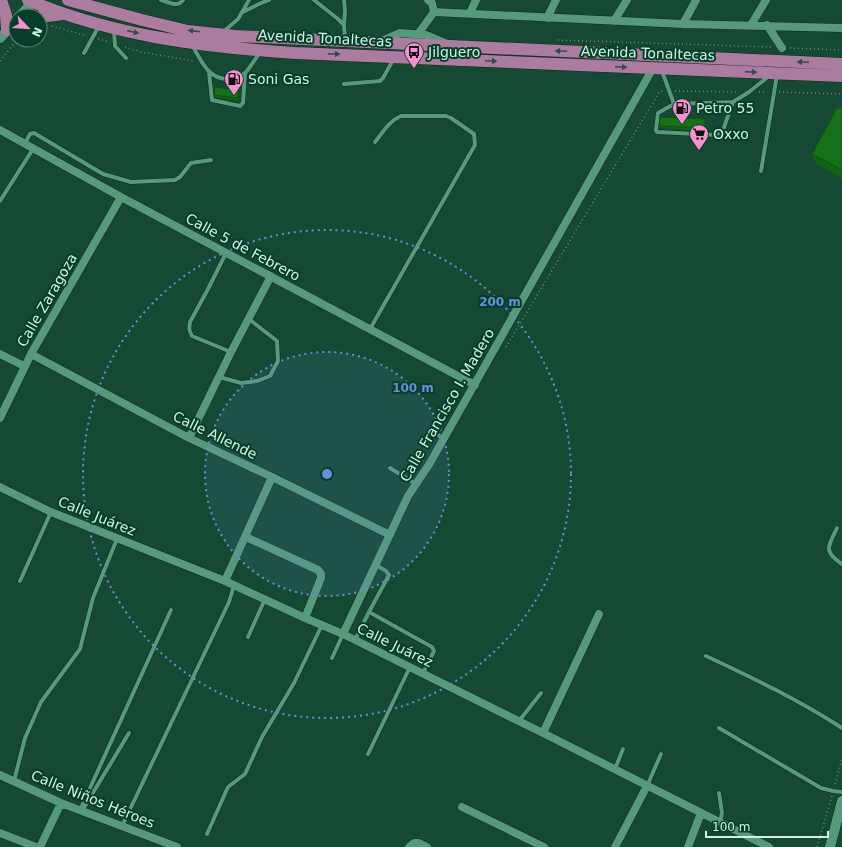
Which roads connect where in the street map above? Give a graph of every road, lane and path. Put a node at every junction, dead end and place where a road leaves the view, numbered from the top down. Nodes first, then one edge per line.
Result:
1 (1, 0) edge
2 (68, 0) edge
3 (161, 0) edge
4 (183, 0) edge
5 (249, 0) edge
6 (270, 0) edge
7 (314, 0) edge
8 (344, 0) edge
9 (428, 0) edge
10 (476, 0) edge
11 (556, 0) edge
12 (627, 0) edge
13 (696, 0) edge
14 (766, 0) edge
15 (32, 1) edge
16 (434, 12) junction
17 (242, 13) junction
18 (470, 13) junction
19 (68, 14) junction
20 (48, 16) edge
21 (547, 18) junction
22 (614, 21) junction
23 (100, 24) junction
24 (683, 24) junction
25 (344, 25) junction
26 (751, 25) junction
27 (767, 26) junction
28 (114, 28) junction
29 (842, 28) edge
30 (5, 32) edge
31 (220, 34) junction
32 (418, 34) junction
33 (552, 40) dead end
34 (345, 41) junction
35 (379, 42) junction
36 (191, 43) junction
37 (449, 45) junction
38 (11, 48) edge
39 (782, 48) junction
40 (261, 50) junction
41 (842, 50) edge
42 (84, 54) dead end
43 (395, 57) junction
44 (126, 58) dead end
45 (0, 61) edge
46 (842, 64) edge
47 (657, 68) junction
48 (209, 72) junction
49 (245, 73) junction
50 (775, 73) junction
51 (842, 76) edge
52 (344, 84) dead end
53 (669, 91) junction
54 (749, 92) junction
55 (773, 92) junction
56 (842, 94) edge
57 (733, 102) junction
58 (674, 104) junction
59 (0, 130) edge
60 (375, 142) dead end
61 (24, 144) junction
62 (34, 149) junction
63 (211, 160) dead end
64 (761, 171) dead end
65 (121, 197) junction
66 (0, 201) edge
67 (226, 253) junction
68 (271, 276) junction
69 (249, 319) junction
70 (370, 329) junction
71 (231, 352) junction
72 (503, 352) dead end
73 (0, 354) edge
74 (30, 354) junction
75 (24, 366) junction
76 (219, 377) junction
77 (474, 385) junction
78 (0, 418) edge
79 (431, 430) dead end
80 (189, 438) junction
81 (444, 440) junction
82 (390, 468) dead end
83 (272, 477) junction
84 (416, 484) junction
85 (0, 487) edge
86 (52, 512) junction
87 (836, 528) dead end
88 (390, 535) junction
89 (246, 537) junction
90 (118, 538) junction
91 (842, 564) edge
92 (376, 565) junction
93 (20, 581) dead end
94 (225, 581) junction
95 (234, 585) junction
96 (265, 599) junction
97 (171, 610) dead end
98 (369, 612) junction
99 (599, 614) dead end
100 (305, 618) junction
101 (322, 625) junction
102 (343, 634) junction
103 (248, 637) dead end
104 (355, 640) junction
105 (706, 656) dead end
106 (332, 658) dead end
107 (410, 667) junction
108 (423, 673) junction
109 (541, 693) dead end
110 (519, 721) junction
111 (719, 728) dead end
112 (842, 728) edge
113 (129, 733) dead end
114 (543, 733) junction
115 (623, 749) dead end
116 (368, 754) dead end
117 (661, 754) dead end
118 (842, 759) edge
119 (615, 770) junction
120 (0, 775) edge
121 (14, 781) junction
122 (647, 786) junction
123 (833, 791) junction
124 (842, 792) edge
125 (719, 793) dead end
126 (842, 801) edge
127 (61, 802) junction
128 (462, 807) dead end
129 (81, 810) junction
130 (701, 813) junction
131 (720, 822) junction
132 (122, 826) junction
133 (0, 832) edge
134 (207, 834) dead end
135 (753, 843) edge
136 (36, 847) edge
137 (40, 847) edge
138 (177, 847) edge
139 (409, 847) edge
140 (427, 847) edge
141 (544, 847) edge
142 (615, 847) edge
143 (688, 847) edge
144 (769, 847) edge
145 (817, 847) edge
146 (830, 847) edge

1 - 30 main road
31 -> 2 main road, Avenida Tonaltecas
3 - 4 lane
5 - 17 lane
6 - 17 lane
7 - 25 lane
8 - 25 lane
9 - 16 street
10 - 18 street
11 - 21 street
12 - 22 street
13 - 24 street
14 - 26 street
15 - 19 main road, Avenida Tonaltecas
16 - 18 street
16 - 32 street
17 - 31 lane
18 - 21 street
19 - 20 main road
19 - 23 main road, Avenida Tonaltecas
21 - 22 street
22 - 24 street
23 - 28 main road, Avenida Tonaltecas
23 - 42 lane
24 - 26 street
25 - 34 lane
26 - 27 street
27 - 29 street
27 - 39 street
28 -> 36 main road, Avenida Tonaltecas
28 - 44 lane
31 - 34 main road, Avenida Tonaltecas
32 - 35 street
32 - 37 street
33 - 39 path
34 - 35 main road, Avenida Tonaltecas
35 - 37 main road, Avenida Tonaltecas
36 - 40 main road, Avenida Tonaltecas
36 - 48 lane
46 -> 37 main road, Avenida Tonaltecas
38 - 45 path
39 - 41 path
40 -> 43 main road, Avenida Tonaltecas
40 - 49 lane
43 -> 47 main road, Avenida Tonaltecas
43 - 52 lane
47 -> 50 main road, Avenida Tonaltecas
47 - 53 lane
47 - 77 street, Calle Francisco I. Madero
48 - 49 lane
48 - 49 lane
50 - 51 main road, Avenida Tonaltecas
50 - 54 lane
50 - 55 lane
53 - 54 path
53 - 58 lane
53 - 72 path
54 - 55 path
54 - 57 lane
55 - 56 path
55 - 64 lane
57 - 58 lane
57 - 58 lane
59 - 61 street, Calle 5 de Febrero
60 - 70 lane
61 - 62 street, Calle 5 de Febrero
61 - 63 lane
62 - 65 street, Calle 5 de Febrero
62 - 66 lane
65 - 67 street, Calle 5 de Febrero
65 - 74 street, Calle Zaragoza
67 - 68 street, Calle 5 de Febrero
67 - 71 lane
68 - 69 street
68 - 70 street, Calle 5 de Febrero
69 - 71 street
69 - 76 lane
70 - 77 street, Calle 5 de Febrero
71 - 76 street
73 - 75 street
74 - 75 street, Calle Zaragoza
74 - 80 street, Calle Allende
75 - 78 street, Calle Zaragoza
76 - 80 street
77 - 81 street, Calle Francisco I. Madero
79 - 81 lane
80 - 83 street, Calle Allende
81 - 84 street, Calle Francisco I. Madero
82 - 84 lane
83 - 88 street, Calle Allende
83 - 89 street
84 - 88 street, Calle Francisco I. Madero
85 - 86 street, Calle Juárez
86 - 90 street, Calle Juárez
86 - 93 lane
87 - 91 lane
88 - 92 street, Calle Francisco I. Madero
89 - 94 street
89 - 100 street
90 - 94 street, Calle Juárez
90 - 121 lane
92 - 98 lane
92 - 102 street, Calle Francisco I. Madero
94 - 95 street, Calle Juárez
95 - 96 street, Calle Juárez
95 - 132 lane
96 - 100 street, Calle Juárez
96 - 103 lane
97 - 129 lane
98 - 104 lane
98 - 108 lane
99 - 114 street
100 - 101 street, Calle Juárez
101 - 102 street, Calle Juárez
101 - 134 lane
102 - 104 street, Calle Juárez
102 - 106 lane
104 - 107 street, Calle Juárez
105 - 112 lane
107 - 108 street, Calle Juárez
107 - 116 lane
108 - 110 street, Calle Juárez
109 - 110 lane
110 - 114 street, Calle Juárez
111 - 123 lane
113 - 129 lane
114 - 119 street, Calle Juárez
115 - 119 lane
117 - 122 lane
118 - 123 path
119 - 122 street, Calle Juárez
120 - 121 street, Calle Niños Héroes
121 - 127 street, Calle Niños Héroes
122 - 130 street, Calle Juárez
122 - 142 street
123 - 124 lane
123 - 145 path
125 - 131 lane
126 - 146 street
127 - 129 street, Calle Niños Héroes
127 - 137 street
128 - 141 street
129 - 132 street, Calle Niños Héroes
130 - 131 street, Calle Juárez
130 - 143 street
131 - 135 street, Calle Juárez
132 - 138 street, Calle Niños Héroes
133 - 136 street
135 - 144 street, Calle Juárez
139 - 140 street

